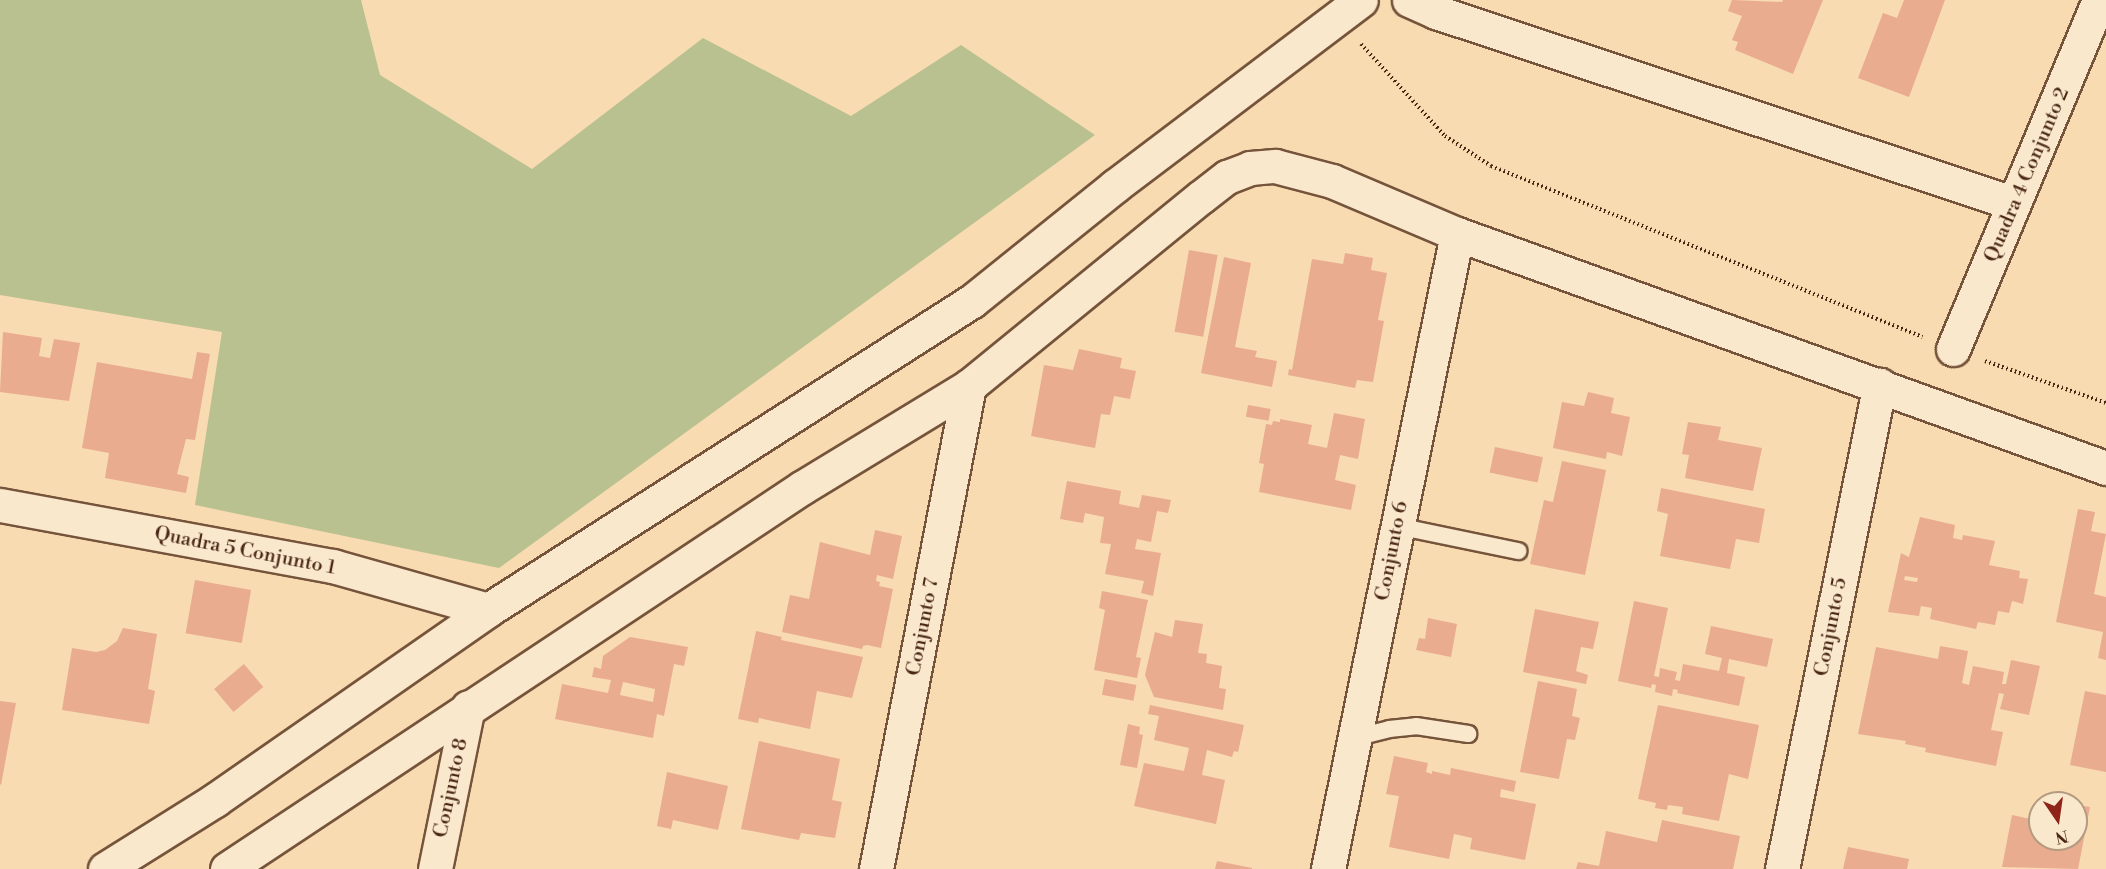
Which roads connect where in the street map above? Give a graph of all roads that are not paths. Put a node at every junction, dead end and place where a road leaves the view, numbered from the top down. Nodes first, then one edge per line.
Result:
1 (1409, 0) edge
2 (2099, 0) edge
3 (1349, 8) edge
4 (2013, 203) junction
5 (1457, 234) junction
6 (1953, 350) road end
7 (1880, 385) junction
8 (969, 386) junction
9 (2106, 468) edge
10 (0, 505) edge
11 (1397, 526) junction
12 (1518, 551) dead end
13 (488, 610) junction
14 (468, 707) junction
15 (1468, 734) dead end
16 (1354, 738) junction
17 (105, 869) edge
18 (227, 869) edge
19 (435, 869) edge
20 (876, 869) edge
21 (1328, 869) edge
22 (1782, 869) edge

1 - 4 street
2 - 4 street, Quadra 4 Conjunto 2
3 - 13 street
4 - 6 street, Quadra 4 Conjunto 2
5 - 7 street
5 - 8 street
5 - 11 street, Conjunto 6
7 - 9 street
7 - 22 street, Conjunto 5
8 - 14 street
8 - 20 street, Conjunto 7
10 - 13 street, Quadra 5 Conjunto 1
11 - 12 lane
11 - 16 street, Conjunto 6
13 - 17 street
14 - 18 street
14 - 19 street, Conjunto 8
15 - 16 lane
16 - 21 street, Conjunto 6

